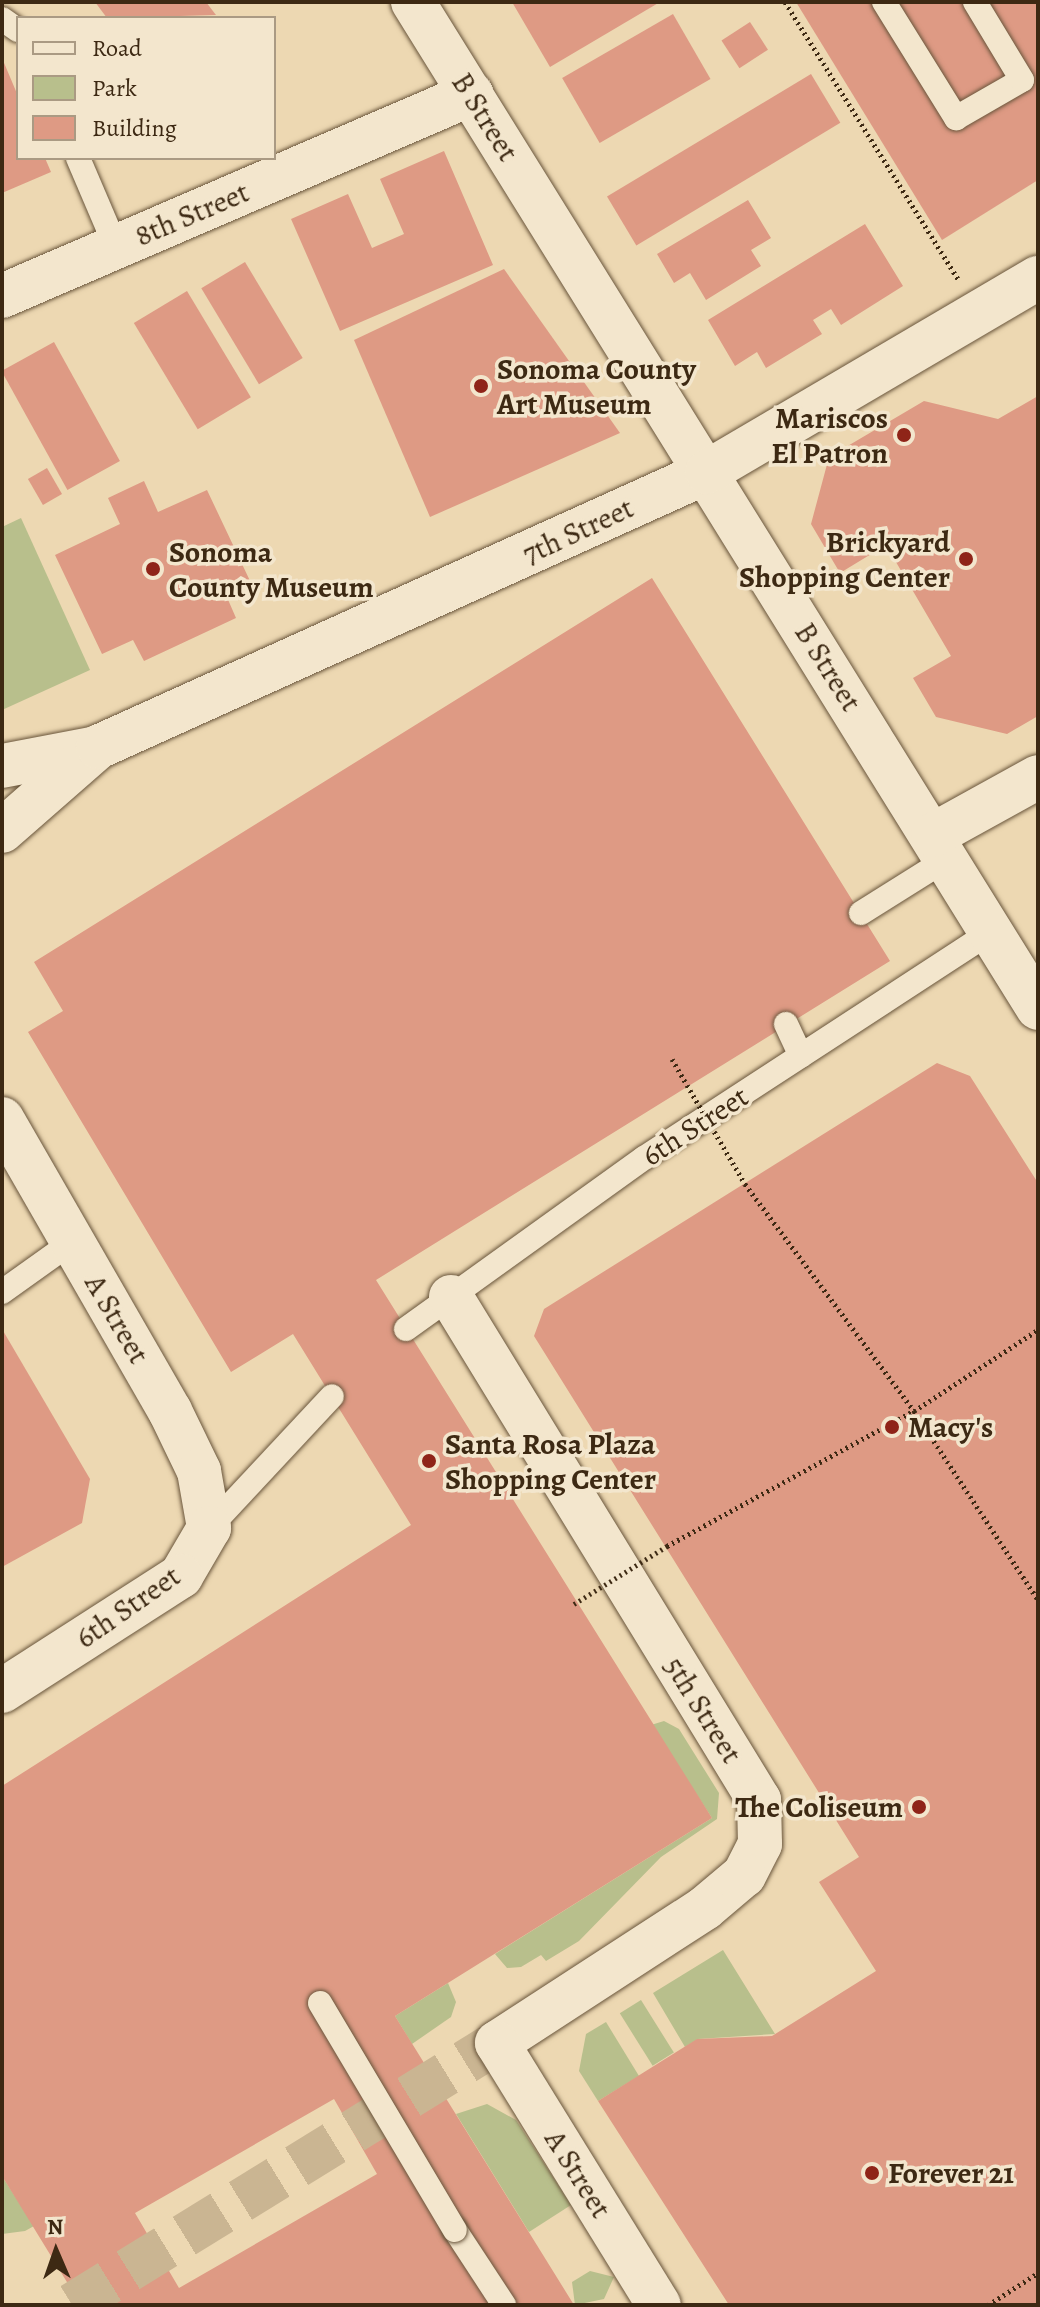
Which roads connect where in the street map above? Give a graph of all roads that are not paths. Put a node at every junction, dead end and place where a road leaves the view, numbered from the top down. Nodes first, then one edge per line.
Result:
1 (413, 2) edge
2 (884, 2) edge
3 (975, 2) edge
4 (471, 94) junction
5 (79, 160) edge
6 (116, 247) junction
7 (1038, 278) edge
8 (2, 296) edge
9 (707, 472) junction
10 (98, 747) junction
11 (2, 766) edge
12 (1038, 777) edge
13 (2, 831) edge
14 (940, 847) junction
15 (861, 913) dead end
16 (991, 932) junction
17 (1038, 1008) edge
18 (786, 1024) dead end
19 (801, 1056) junction
20 (2, 1119) edge
21 (72, 1242) junction
22 (2, 1292) edge
23 (451, 1297) junction
24 (406, 1329) dead end
25 (332, 1396) dead end
26 (209, 1528) junction
27 (2, 1691) edge
28 (320, 2003) dead end
29 (497, 2043) joint
30 (504, 2305) edge
31 (659, 2305) edge

1 - 4 street, B Street
2 - 3 lane
4 - 6 street, 8th Street
4 - 9 street, B Street
5 - 6 lane
6 - 8 street, 8th Street
7 - 9 street, 7th Street
9 - 10 street, 7th Street
9 - 14 street, B Street
10 - 11 street, 7th Street
10 - 13 street, 7th Street
12 - 14 street
14 - 15 lane
14 - 16 street, B Street
16 - 17 street, B Street
16 - 19 lane, 6th Street
18 - 19 lane
19 - 23 lane, 6th Street
20 - 21 street, A Street
21 - 22 lane
21 - 26 street, A Street
23 - 24 lane, 6th Street
23 - 29 street, 5th Street
25 - 26 lane, 6th Street
26 - 27 street, 6th Street
28 - 30 lane, bridge
29 - 31 street, A Street

